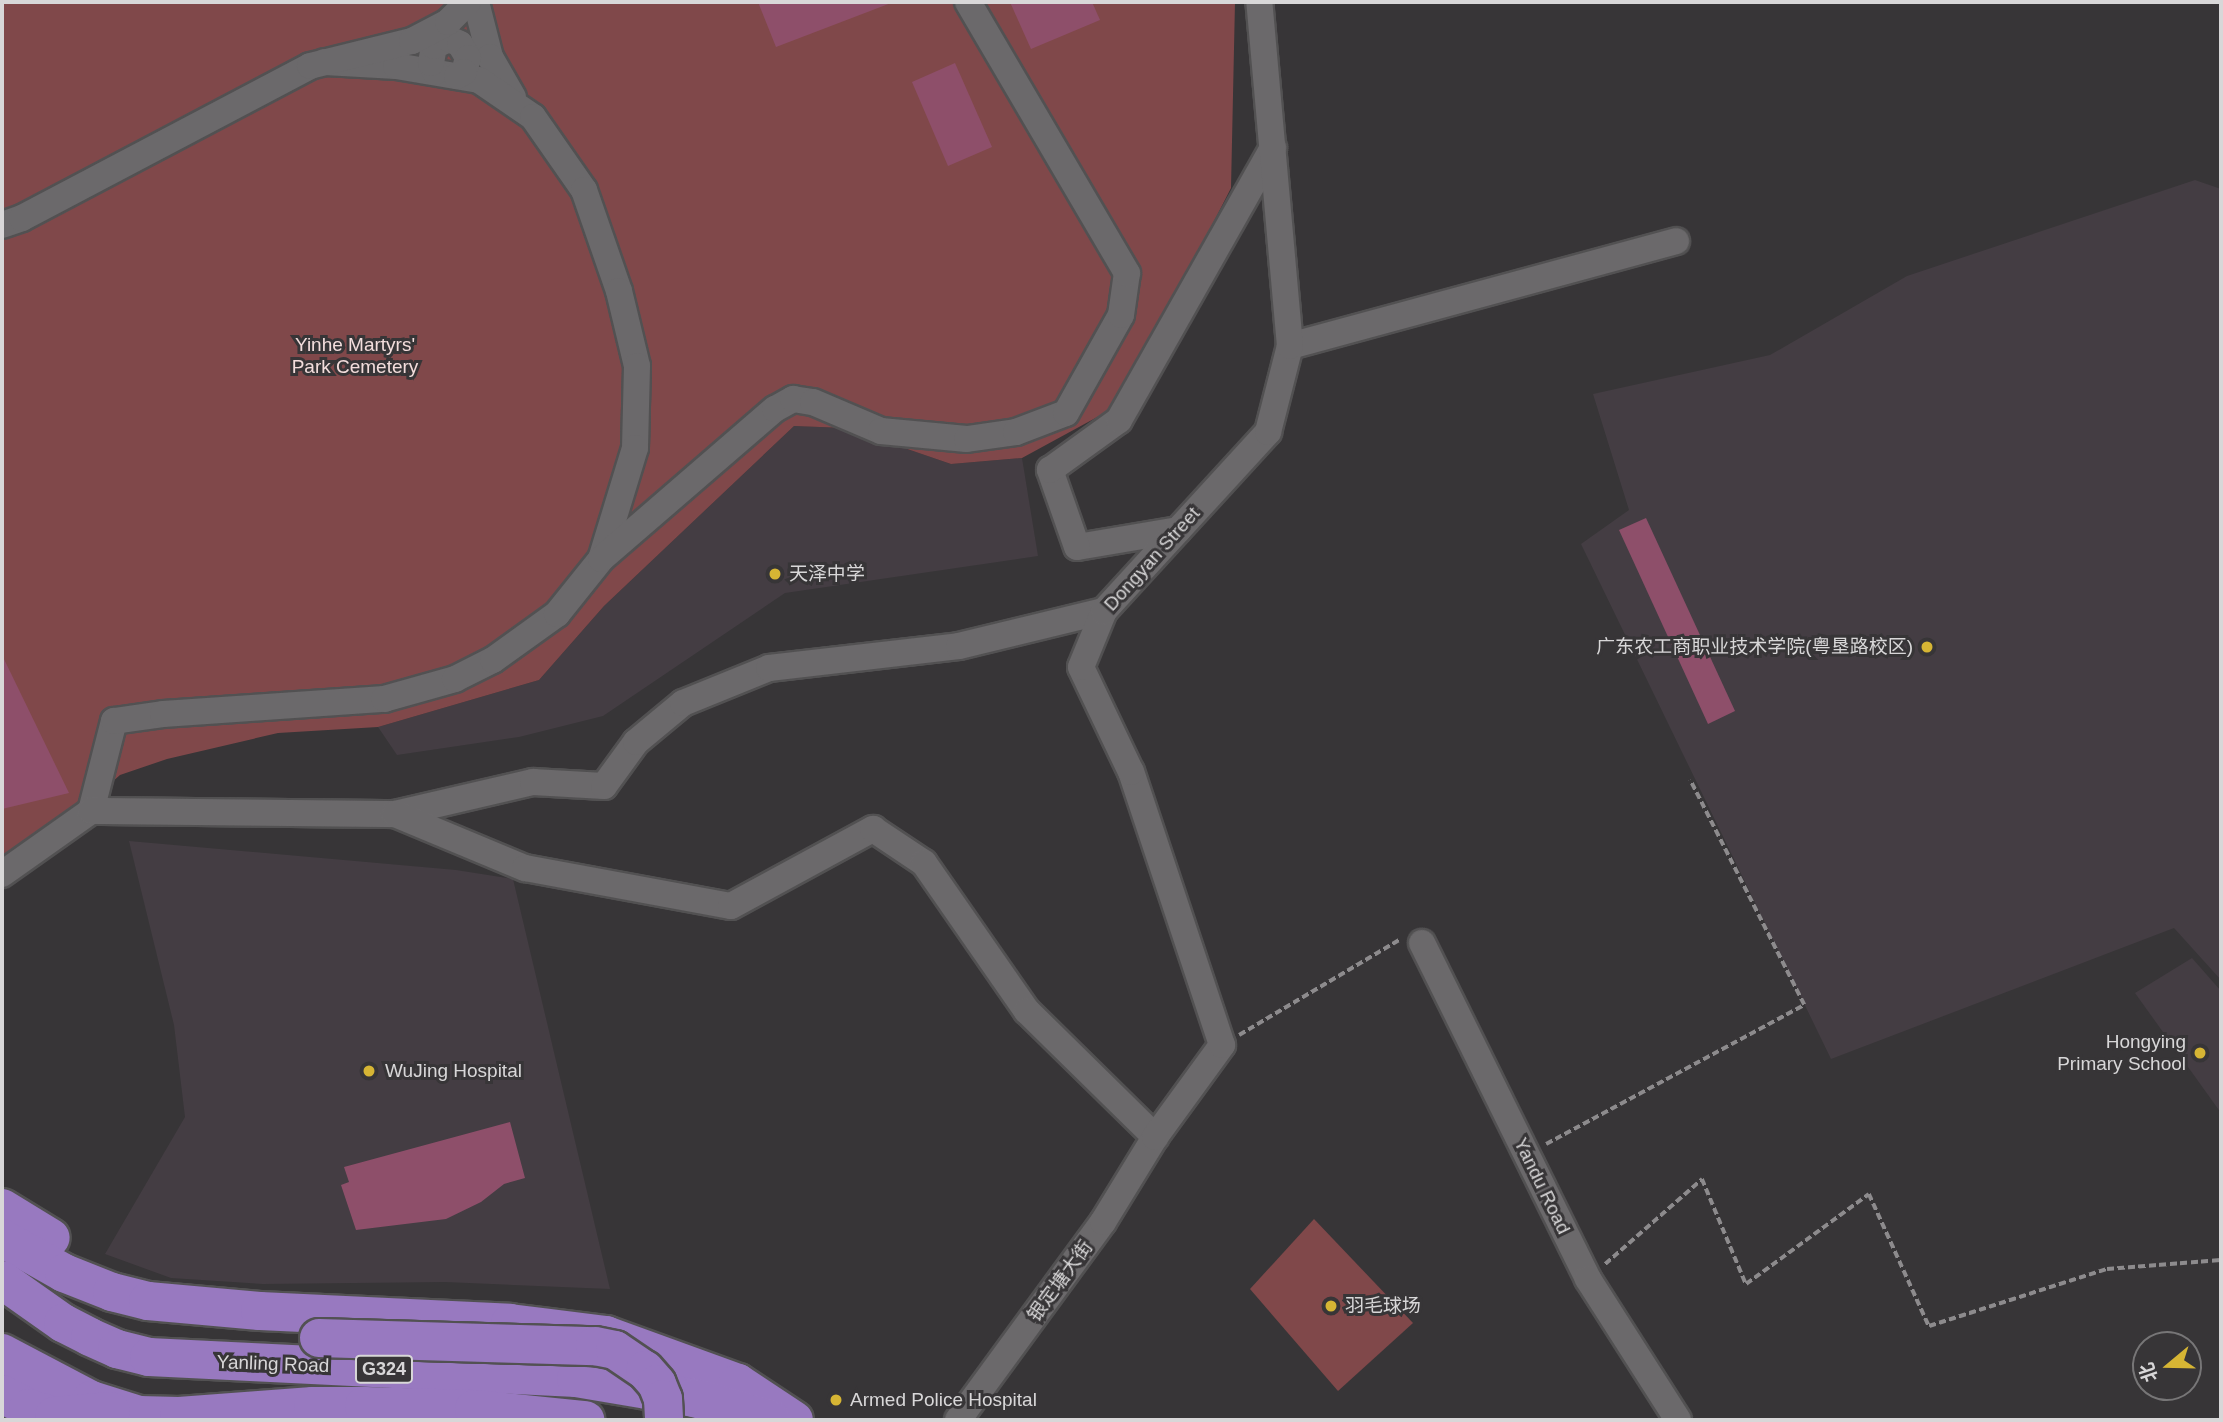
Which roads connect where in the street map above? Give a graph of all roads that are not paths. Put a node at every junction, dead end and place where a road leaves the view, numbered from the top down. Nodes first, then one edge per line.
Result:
1 (468, 2) edge
2 (476, 2) edge
3 (968, 2) edge
4 (1259, 2) edge
5 (441, 49) junction
6 (325, 62) junction
7 (520, 107) junction
8 (1273, 148) junction
9 (2, 225) edge
10 (1676, 241) dead end
11 (1290, 346) junction
12 (1178, 530) junction
13 (601, 559) junction
14 (1104, 611) junction
15 (91, 811) junction
16 (395, 814) junction
17 (2, 874) edge
18 (1414, 940) road end
19 (1155, 1137) junction
20 (2, 1208) edge
21 (2, 1238) edge
22 (6, 1283) edge
23 (222, 1306) junction
24 (2, 1353) edge
25 (13, 1409) edge
26 (123, 1415) edge
27 (250, 1417) edge
28 (585, 1420) edge
29 (664, 1420) edge
30 (771, 1420) edge
31 (794, 1420) edge
32 (958, 1420) edge
33 (1678, 1420) edge

1 - 5 street
2 - 7 street
3 - 13 street
4 - 8 street, Dongyan Street
5 - 6 street
5 - 6 street
5 - 7 street
6 - 9 street
7 - 13 street
8 - 11 street, Dongyan Street
8 - 12 street
10 - 11 street
11 - 12 street, Dongyan Street
12 - 14 street, Dongyan Street
13 - 15 street
14 - 16 street
14 - 19 street, Dongyan Street
15 - 16 street
15 - 17 street
16 - 19 street
18 - 33 street, Yandu Road
19 - 32 street, 银定塘大街
20 - 23 highway
21 - 23 highway
22 - 29 highway, bridge
22 - 30 highway, Yanling Road / G324
23 - 31 highway
24 - 26 highway, Yanling Road / G324
25 - 26 highway
26 - 27 highway, Yanling Road / G324
27 - 28 highway, Yanling Road / G324

